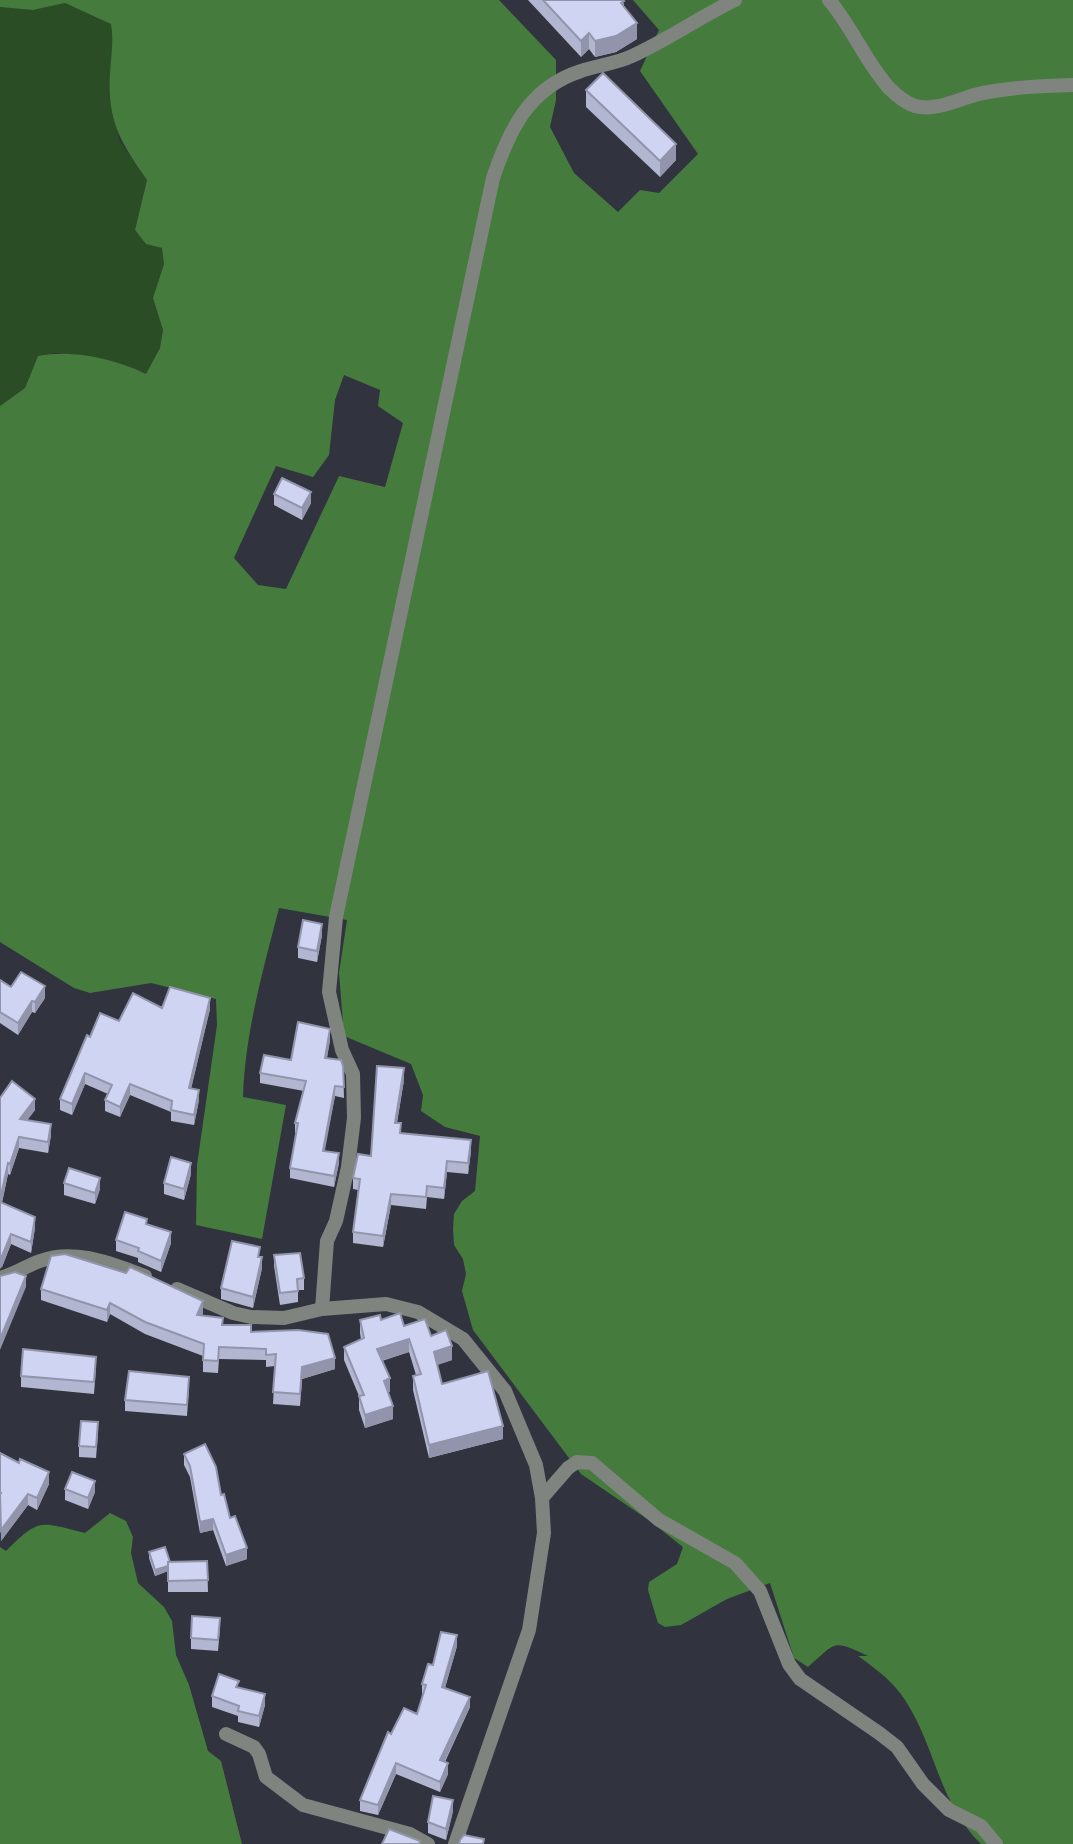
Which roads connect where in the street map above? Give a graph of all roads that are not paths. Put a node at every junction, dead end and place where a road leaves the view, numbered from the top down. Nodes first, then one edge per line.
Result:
1 (735, 0) edge
2 (829, 0) edge
3 (1073, 85) edge
4 (0, 1278) edge
5 (322, 1309) junction
6 (542, 1498) junction
7 (226, 1734) dead end
8 (428, 1844) edge
9 (455, 1844) edge
10 (996, 1844) edge

1 - 5 street
2 - 3 street
4 - 5 street
5 - 6 street
6 - 9 street
6 - 10 street
7 - 8 street

